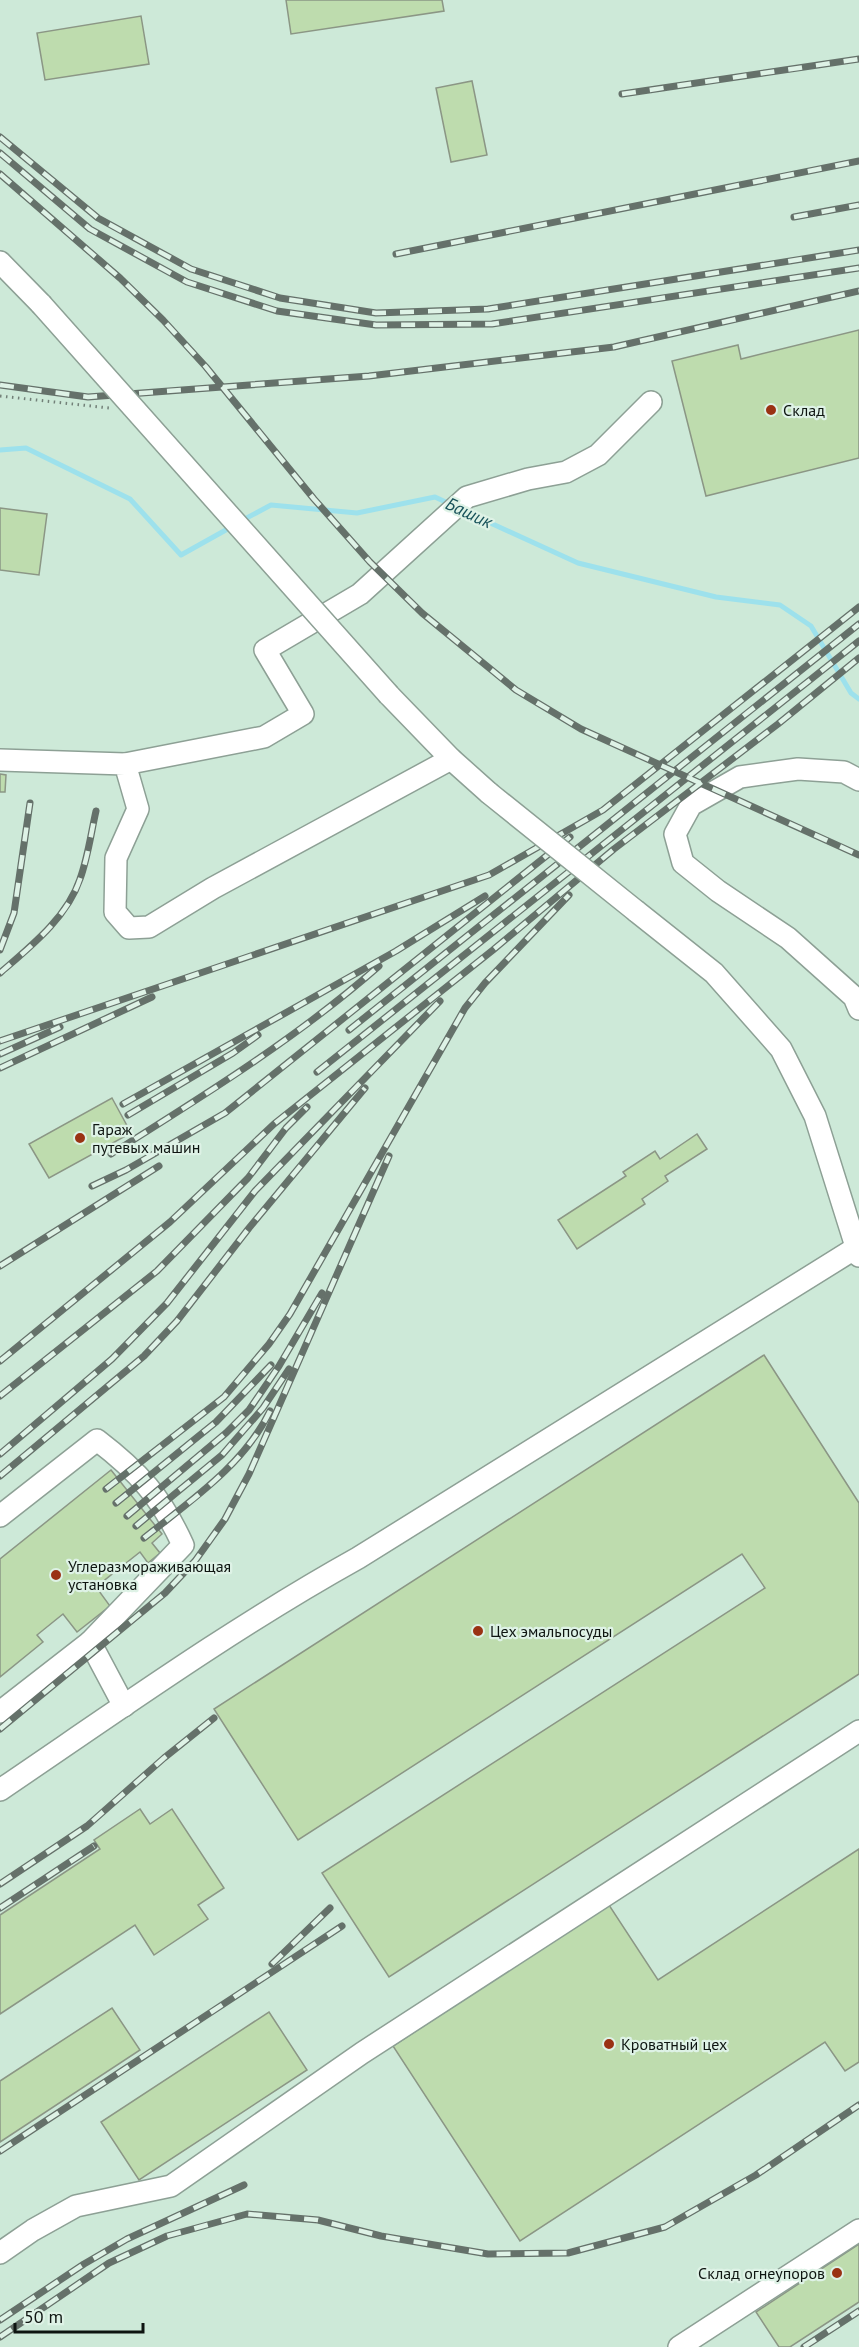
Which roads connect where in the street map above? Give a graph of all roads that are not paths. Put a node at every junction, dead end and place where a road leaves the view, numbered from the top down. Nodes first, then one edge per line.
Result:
1 (0, 262) edge
2 (651, 402) dead end
3 (451, 759) junction
4 (0, 760) edge
5 (125, 765) junction
6 (859, 780) edge
7 (859, 1009) edge
8 (858, 1250) edge
9 (0, 1516) edge
10 (90, 1642) junction
11 (124, 1706) junction
12 (0, 1712) edge
13 (859, 1731) edge
14 (0, 1790) edge
15 (859, 2230) edge
16 (0, 2253) edge
17 (679, 2347) edge

1 - 3 lane, bridge
2 - 5 lane
3 - 5 lane
3 - 8 lane, bridge
4 - 5 lane
6 - 7 lane
8 - 11 lane
9 - 10 lane
10 - 11 lane
10 - 12 lane
11 - 14 lane
13 - 16 lane
15 - 17 lane

